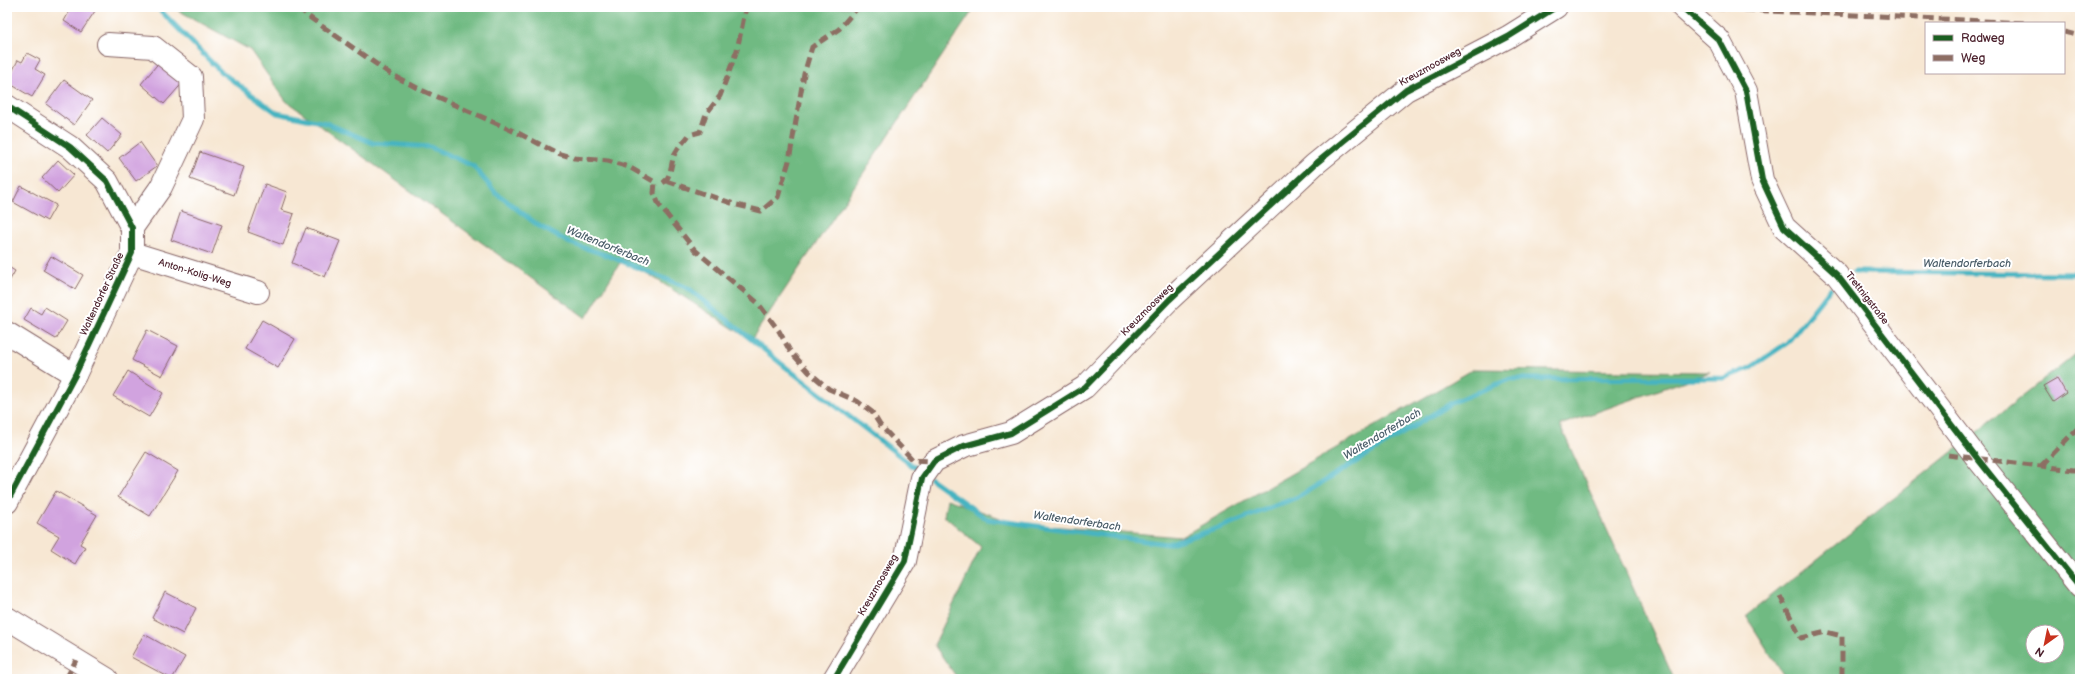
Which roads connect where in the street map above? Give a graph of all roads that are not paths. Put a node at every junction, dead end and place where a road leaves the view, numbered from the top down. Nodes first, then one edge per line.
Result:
1 (1556, 7) edge
2 (1682, 7) edge
3 (108, 44) dead end
4 (7, 106) edge
5 (132, 228) junction
6 (132, 253) junction
7 (258, 292) dead end
8 (7, 333) edge
9 (75, 376) junction
10 (7, 502) edge
11 (2080, 586) edge
12 (7, 618) edge
13 (108, 679) edge
14 (834, 679) edge

1 - 14 street, Kreuzmoosweg
2 - 11 street, Trettnigstraße
3 - 5 street
4 - 5 street, Waltendorfer Straße
5 - 6 street, Waltendorfer Straße
6 - 7 street, Anton-Kolig-Weg
6 - 9 street, Waltendorfer Straße
8 - 9 street
9 - 10 street, Waltendorfer Straße
12 - 13 street

